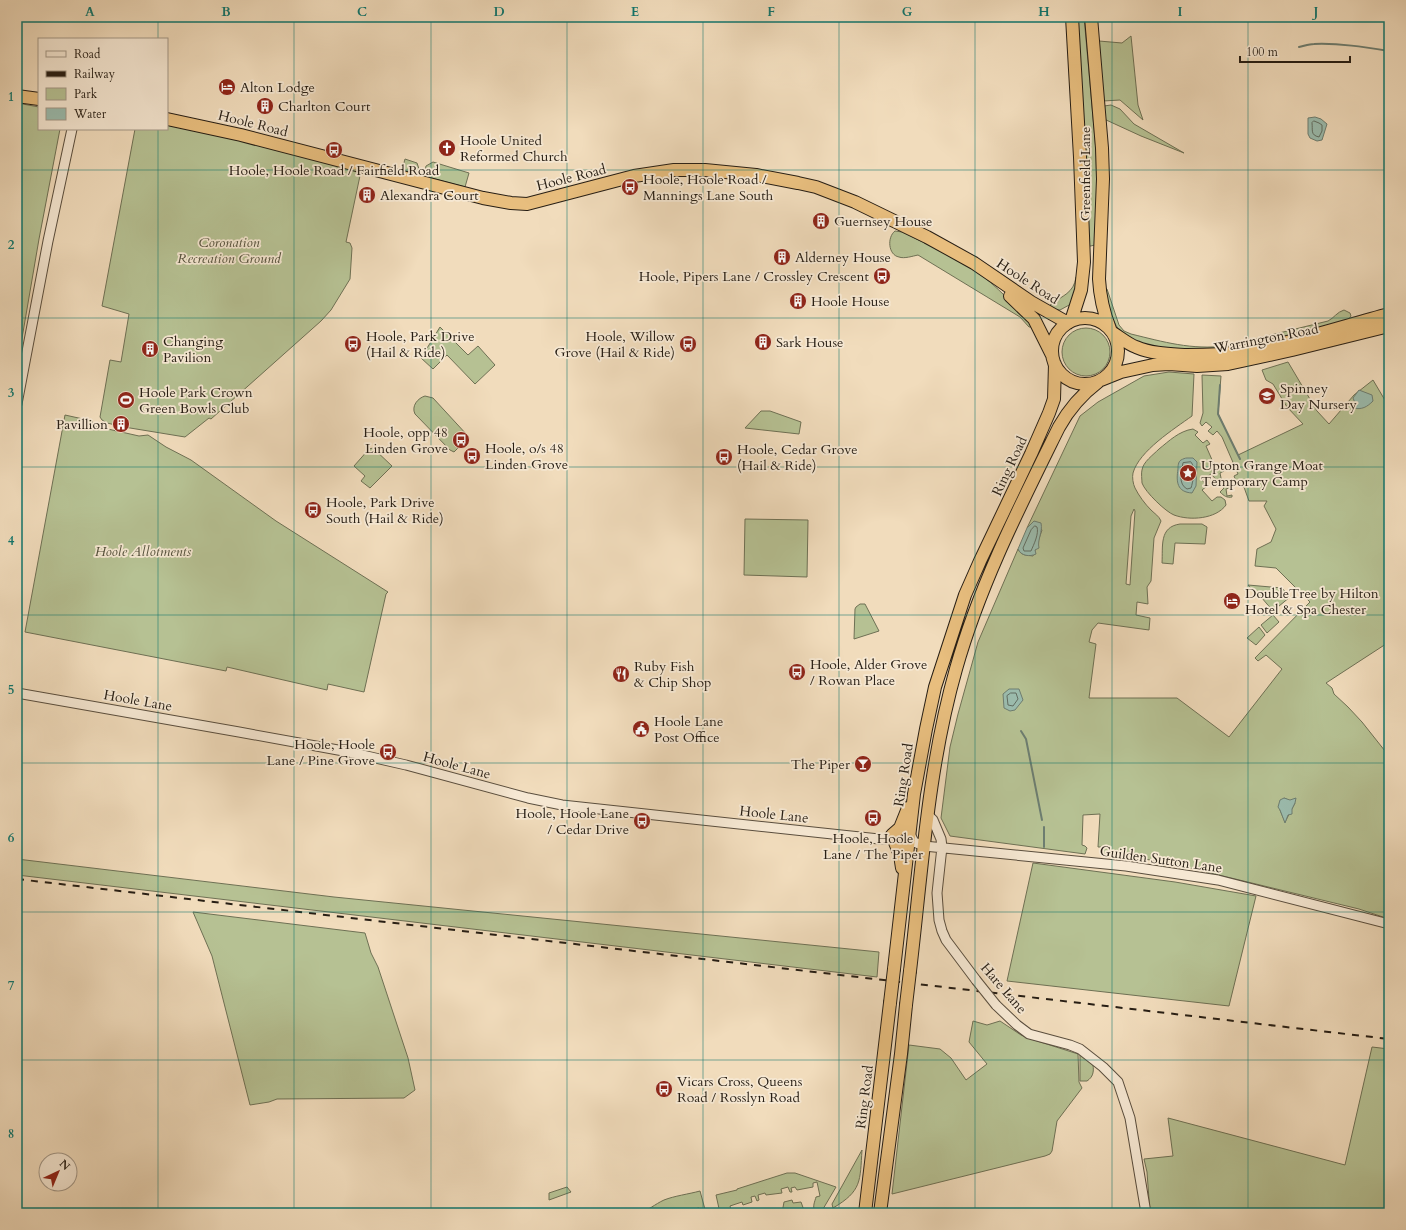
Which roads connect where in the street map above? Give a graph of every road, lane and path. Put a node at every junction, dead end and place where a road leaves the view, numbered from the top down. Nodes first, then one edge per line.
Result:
1 (1072, 17) edge
2 (1091, 17) edge
3 (17, 96) edge
4 (38, 99) edge
5 (168, 119) edge
6 (72, 130) edge
7 (974, 263) junction
8 (1389, 314) edge
9 (1070, 322) junction
10 (1389, 326) edge
11 (1111, 331) junction
12 (1054, 360) junction
13 (1099, 381) junction
14 (17, 404) edge
15 (17, 693) edge
16 (914, 794) junction
17 (928, 815) junction
18 (910, 834) junction
19 (892, 835) junction
20 (924, 846) junction
21 (942, 847) junction
22 (904, 879) junction
23 (1389, 924) edge
24 (866, 1213) edge
25 (880, 1213) edge
26 (1146, 1213) edge

1 - 9 highway, Greenfield Lane
2 - 11 highway, Greenfield Lane
3 - 4 highway
5 - 7 highway, Hoole Road
6 - 14 street
7 - 9 highway, Hoole Road
7 - 12 highway, Hoole Road
8 - 11 highway, Warrington Road
9 - 11 highway
9 - 12 highway
10 - 13 highway, Warrington Road
11 - 13 highway
12 - 13 highway
12 - 16 highway, Ring Road
13 - 17 highway, Ring Road
15 - 19 street, Hoole Lane
16 - 18 highway, Ring Road
16 - 19 highway
17 - 20 highway, Ring Road
17 - 21 street
18 - 20 street
18 - 22 highway, Ring Road
19 - 22 highway
20 - 21 street, Guilden Sutton Lane
20 - 25 highway, Ring Road, bridge
21 - 23 street, Guilden Sutton Lane
21 - 26 street, Hare Lane, bridge
22 - 24 highway, Ring Road, bridge

